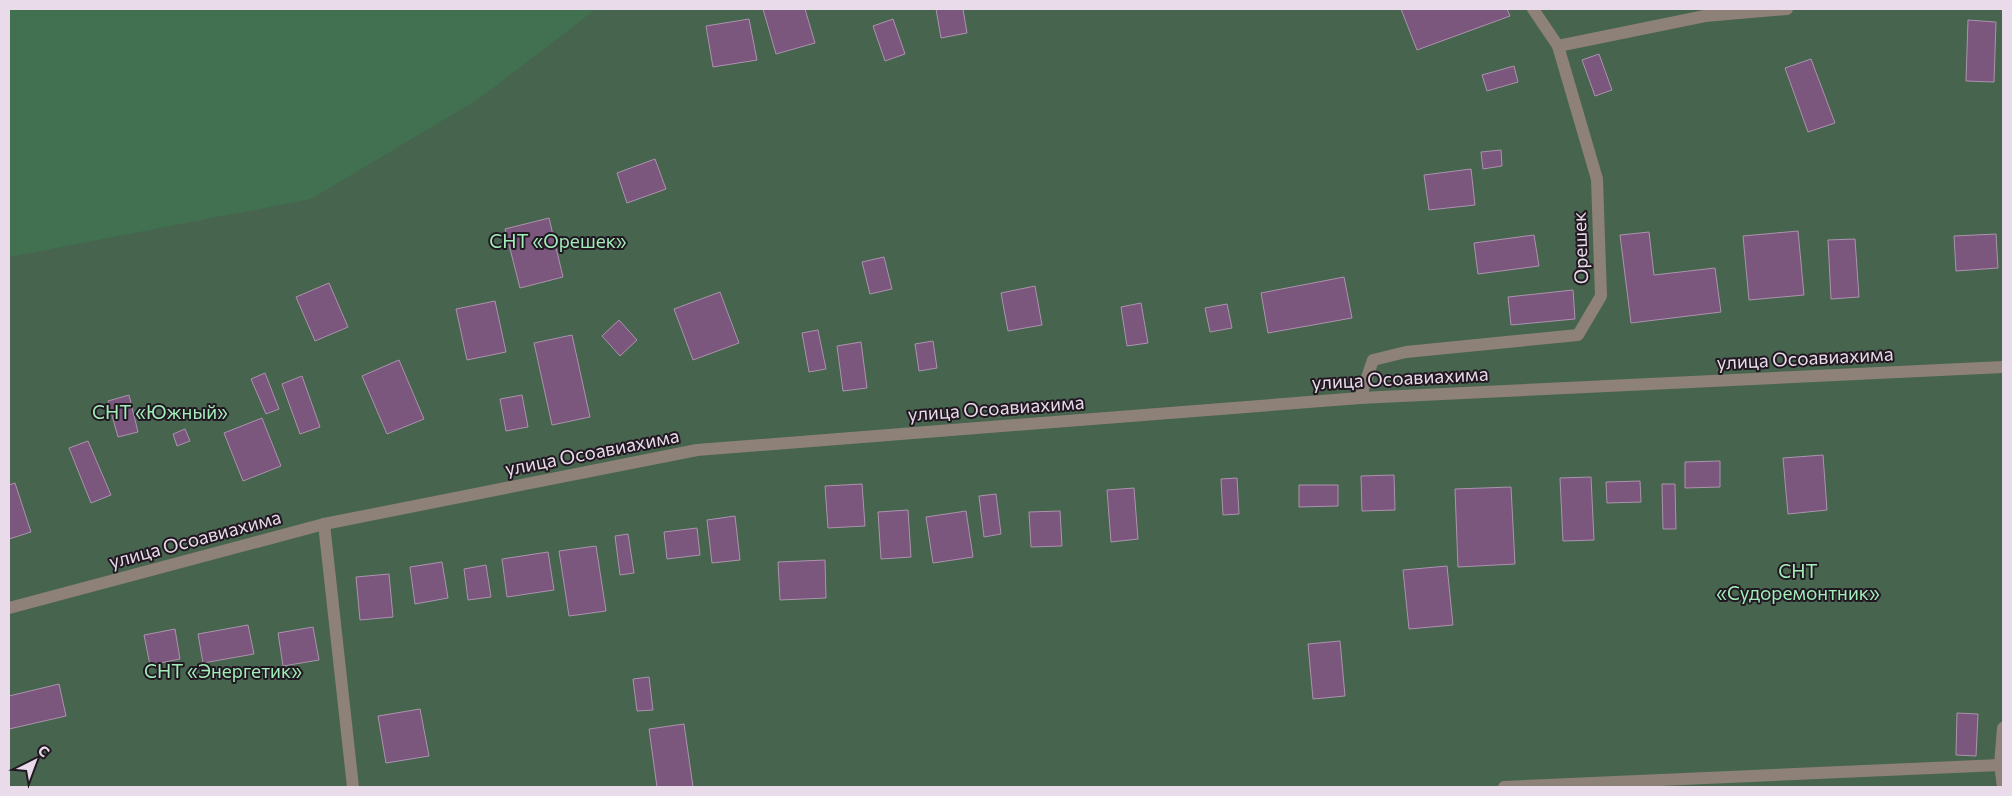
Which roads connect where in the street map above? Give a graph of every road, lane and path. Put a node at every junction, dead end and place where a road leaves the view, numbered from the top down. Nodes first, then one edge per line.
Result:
1 (1533, 9) edge
2 (1787, 9) edge
3 (1558, 46) junction
4 (2003, 367) edge
5 (1360, 398) junction
6 (324, 524) junction
7 (9, 608) edge
8 (2003, 728) edge
9 (2000, 765) junction
10 (353, 787) edge
11 (1504, 787) edge
12 (2003, 787) edge

1 - 3 street, Орешек
2 - 3 street
3 - 5 street, Орешек
4 - 5 street, улица Осоавиахима
5 - 6 street, улица Осоавиахима
6 - 7 street, улица Осоавиахима
6 - 10 street
8 - 9 street
9 - 11 street
9 - 12 street

